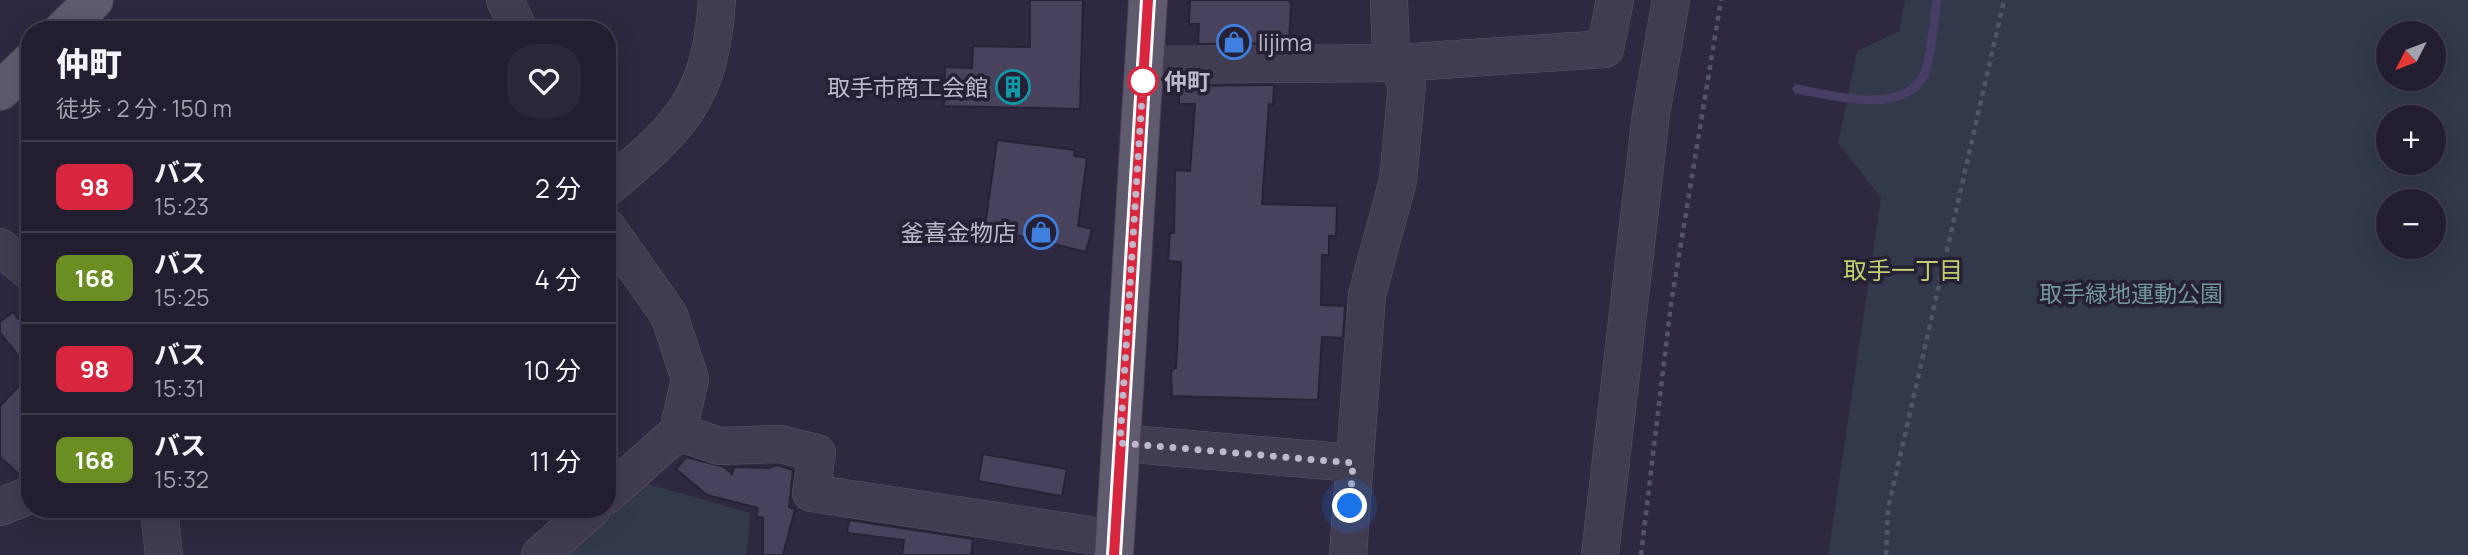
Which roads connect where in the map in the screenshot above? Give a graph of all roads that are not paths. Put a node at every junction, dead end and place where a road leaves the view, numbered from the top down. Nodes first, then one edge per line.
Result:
1 (94, 0) edge
2 (505, 0) edge
3 (717, 0) edge
4 (1148, 0) edge
5 (1389, 0) edge
6 (1615, 0) edge
7 (1671, 0) edge
8 (72, 21) edge
9 (515, 21) edge
10 (1397, 63) junction
11 (1144, 65) junction
12 (21, 71) edge
13 (0, 91) edge
14 (616, 180) edge
15 (616, 240) edge
16 (0, 247) edge
17 (21, 264) edge
18 (678, 432) junction
19 (1120, 443) junction
20 (1353, 463) junction
21 (616, 487) edge
22 (21, 499) edge
23 (0, 507) edge
24 (160, 518) edge
25 (582, 518) edge
26 (1101, 545) edge
27 (164, 555) edge
28 (540, 555) edge
29 (1348, 555) edge
30 (1600, 555) edge

1 - 8 main road
2 - 9 street
3 - 14 street
4 - 11 main road
5 - 10 street
6 - 10 street
7 - 30 street
10 - 11 street
10 - 20 street
11 - 19 main road
12 - 13 main road
15 - 18 street
16 - 17 street
18 - 21 street
18 - 26 street
19 - 20 street
19 - 26 main road
20 - 29 street
22 - 23 street
24 - 27 street
25 - 28 street

